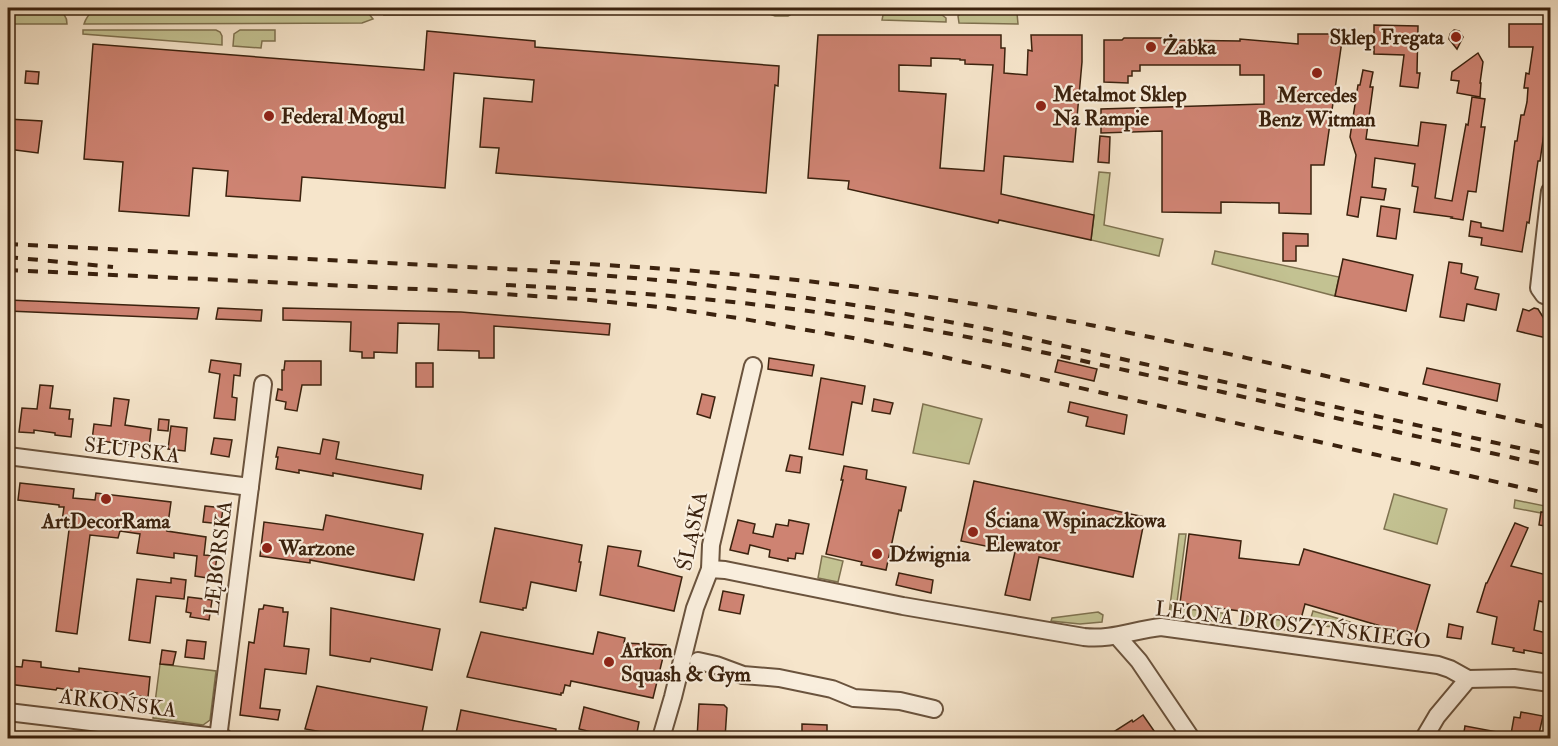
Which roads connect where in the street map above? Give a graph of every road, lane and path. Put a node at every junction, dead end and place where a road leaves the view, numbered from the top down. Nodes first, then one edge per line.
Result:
1 (1551, 191) edge
2 (1551, 297) edge
3 (753, 366) dead end
4 (263, 384) dead end
5 (8, 456) edge
6 (250, 487) junction
7 (710, 569) junction
8 (1117, 636) junction
9 (698, 661) dead end
10 (1468, 679) junction
11 (1551, 683) edge
12 (934, 709) dead end
13 (8, 712) edge
14 (218, 738) edge
15 (224, 738) edge
16 (661, 738) edge
17 (1191, 738) edge
18 (1424, 738) edge

1 - 2 street
3 - 7 street, ŚLĄSKA
4 - 6 street, LĘBORSKA
5 - 6 street, SŁUPSKA
6 - 14 street, LĘBORSKA
7 - 8 street, LEONA DROSZYŃSKIEGO
7 - 16 street, ŚLĄSKA
8 - 10 street, LEONA DROSZYŃSKIEGO
8 - 17 street
9 - 12 street
10 - 11 street, LEONA DROSZYŃSKIEGO
10 - 18 street
13 - 14 street, ARKOŃSKA
14 - 15 street, ARKOŃSKA

